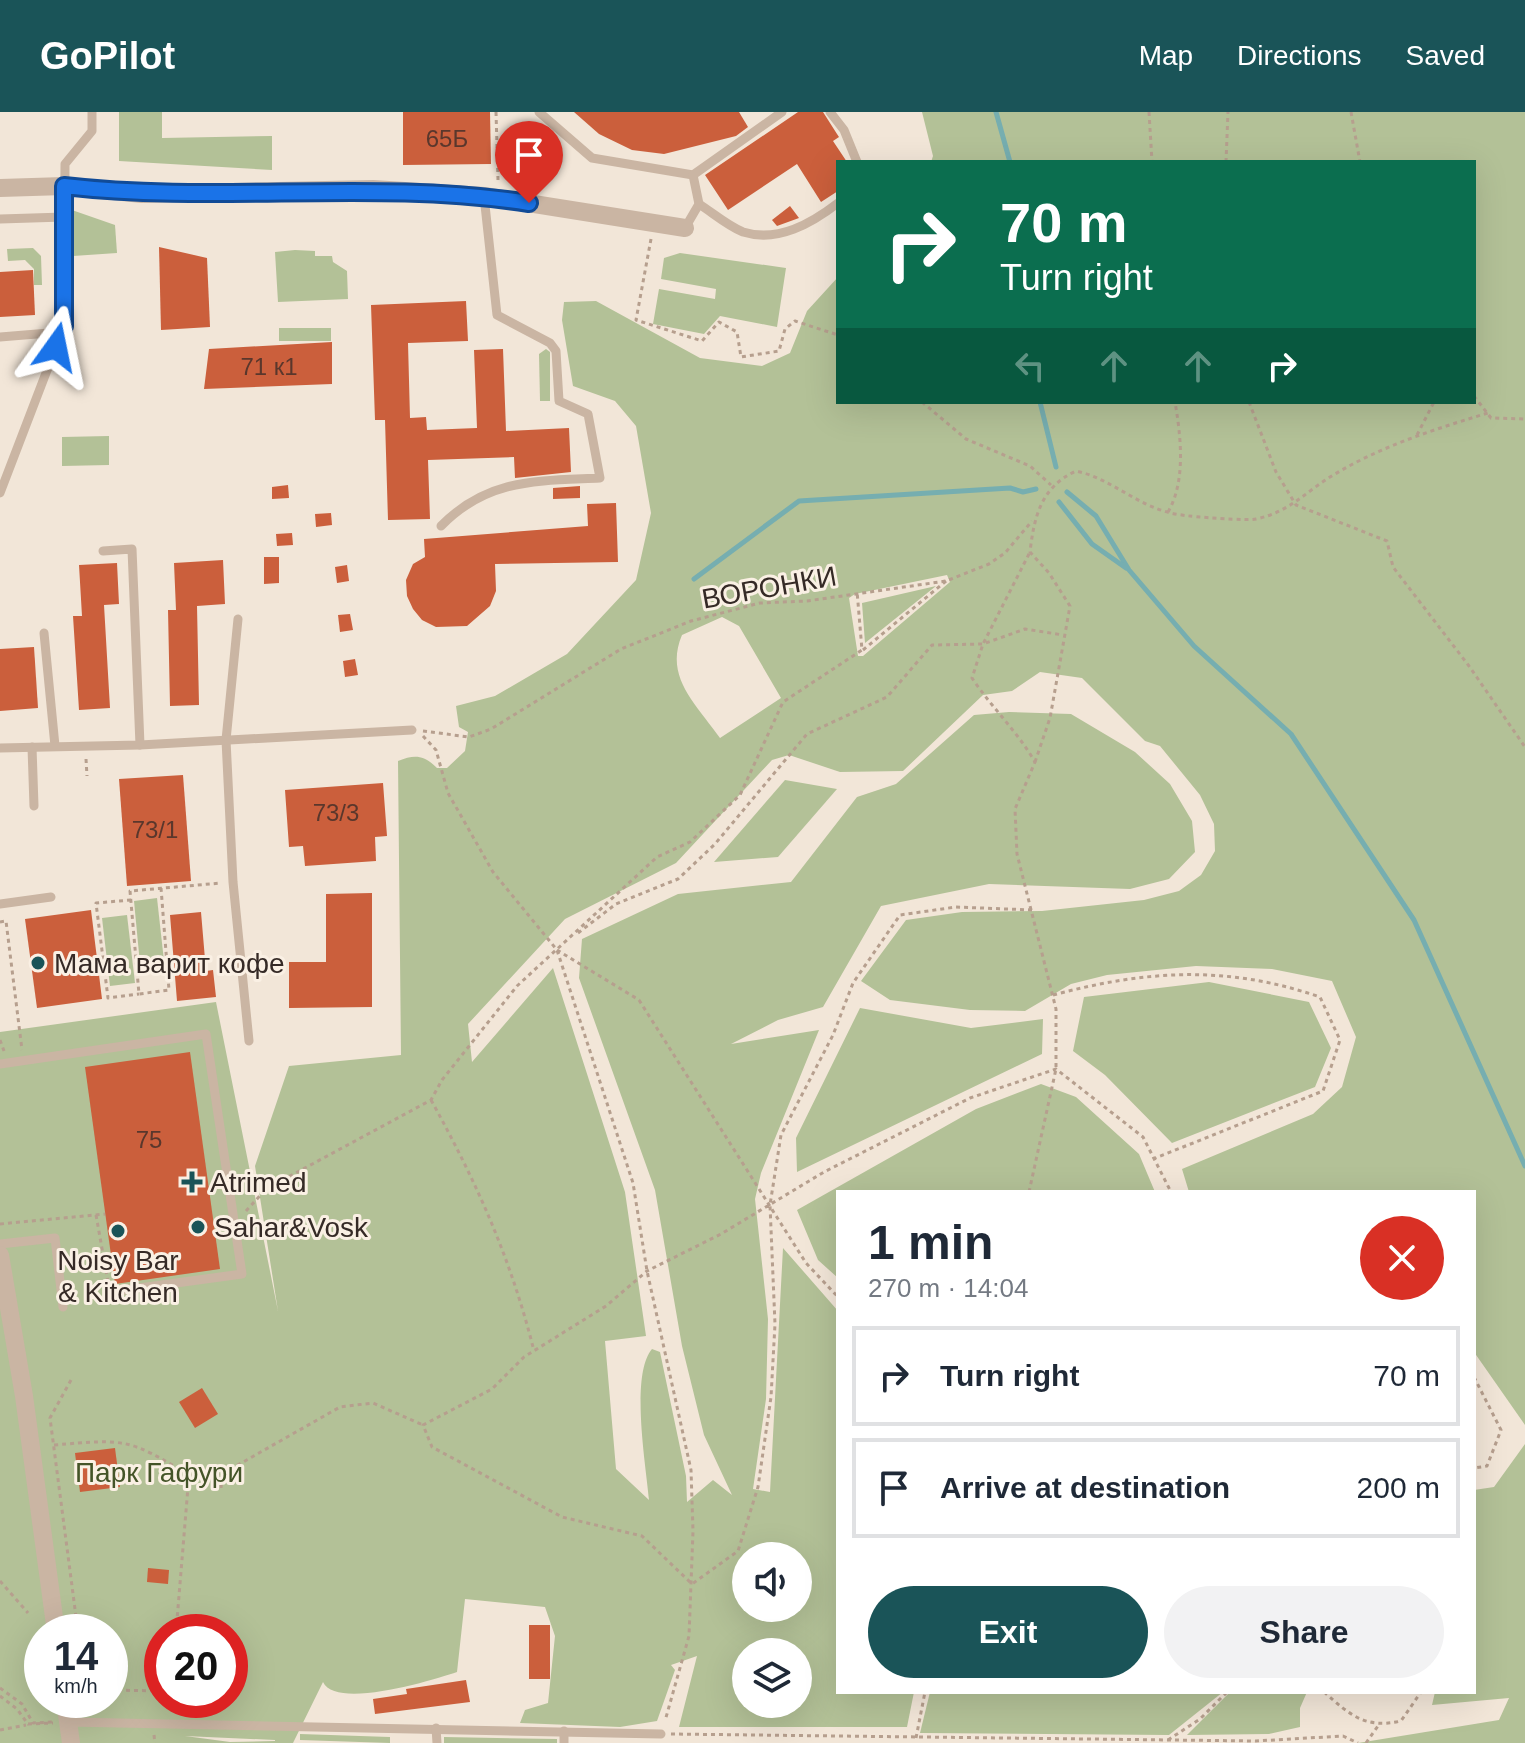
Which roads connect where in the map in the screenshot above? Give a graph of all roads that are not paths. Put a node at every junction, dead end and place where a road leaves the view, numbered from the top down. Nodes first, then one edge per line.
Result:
1 (92, 112) edge
2 (539, 112) edge
3 (762, 112) edge
4 (782, 112) edge
5 (830, 112) edge
6 (768, 122) junction
7 (856, 160) edge
8 (693, 175) junction
9 (64, 186) junction
10 (0, 188) edge
11 (491, 197) junction
12 (699, 204) junction
13 (836, 205) edge
14 (64, 217) junction
15 (0, 219) edge
16 (685, 228) joint
17 (61, 332) junction
18 (0, 337) edge
19 (0, 493) edge
20 (441, 526) dead end
21 (103, 551) dead end
22 (238, 619) dead end
23 (44, 633) dead end
24 (412, 730) road end
25 (226, 740) junction
26 (140, 745) junction
27 (55, 746) junction
28 (32, 747) junction
29 (0, 748) edge
30 (34, 806) dead end
31 (51, 897) dead end
32 (0, 904) edge
33 (249, 1041) dead end
34 (0, 1064) edge
35 (0, 1244) edge
36 (0, 1255) edge
37 (110, 1292) road end
38 (63, 1307) dead end
39 (54, 1614) edge
40 (128, 1716) edge
41 (62, 1718) edge
42 (436, 1728) junction
43 (564, 1731) junction
44 (661, 1734) road end
45 (71, 1743) edge
46 (437, 1743) edge
47 (564, 1743) edge

1 - 9 lane
2 - 8 lane
3 - 6 lane
4 - 6 lane
5 - 7 lane
6 - 8 lane
8 - 12 lane
9 - 10 street
9 - 11 street
9 - 14 lane
11 - 16 street
11 - 20 lane
12 - 13 lane
12 - 16 lane
14 - 15 lane
14 - 17 lane
17 - 18 lane
17 - 19 lane
21 - 26 lane
22 - 25 lane
23 - 27 lane
24 - 25 lane
25 - 26 lane
25 - 33 lane
26 - 27 lane
27 - 28 lane
28 - 29 lane
28 - 30 lane
31 - 32 lane
34 - 37 lane
35 - 38 lane
36 - 39 street
40 - 42 lane
41 - 45 street
42 - 43 lane
42 - 46 lane
43 - 44 lane
43 - 47 lane

